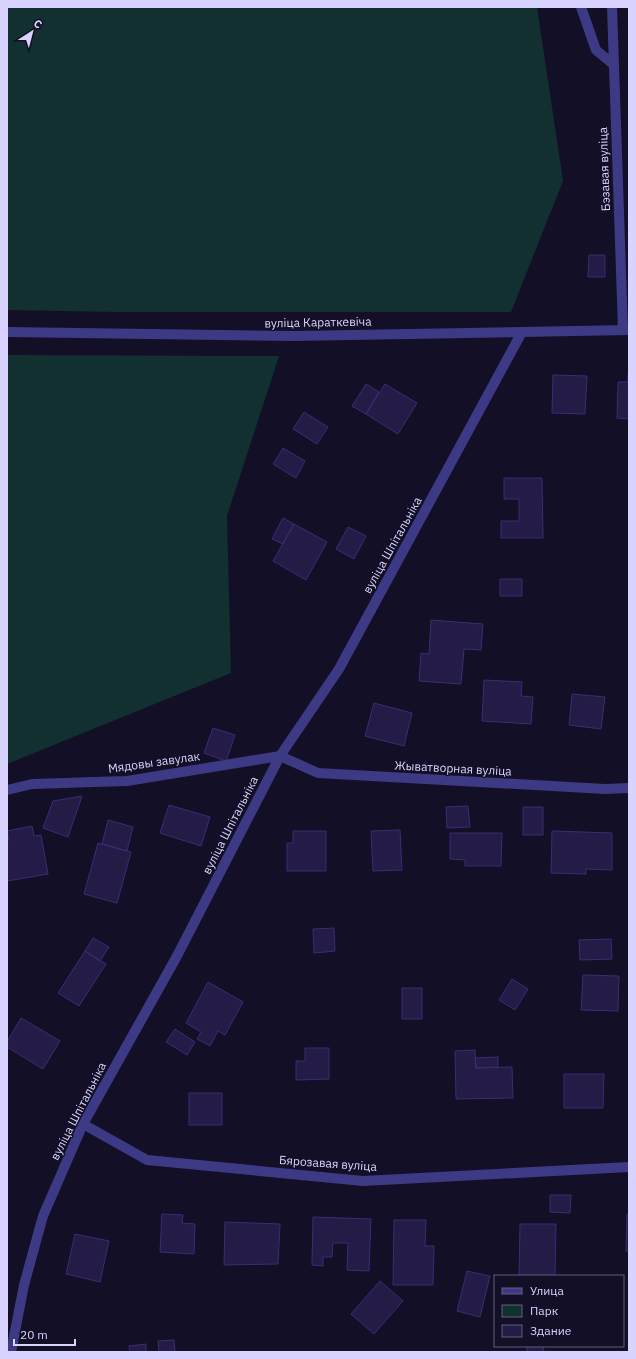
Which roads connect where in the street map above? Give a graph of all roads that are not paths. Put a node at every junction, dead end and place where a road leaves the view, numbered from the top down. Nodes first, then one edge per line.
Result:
1 (581, 7) edge
2 (612, 7) edge
3 (614, 65) junction
4 (626, 330) edge
5 (7, 332) edge
6 (522, 332) junction
7 (280, 756) junction
8 (629, 788) edge
9 (7, 790) edge
10 (83, 1124) junction
11 (629, 1167) edge
12 (11, 1352) edge

1 - 3 street
2 - 3 street, Бэзавая вуліца
3 - 4 street, Бэзавая вуліца
4 - 6 street, вуліца Караткевіча
5 - 6 street, вуліца Караткевіча
6 - 7 street, вуліца Шпітальніка
7 - 8 street, Жыватворная вуліца
7 - 9 street, Мядовы завулак
7 - 10 street, вуліца Шпітальніка
10 - 11 street, Бярозавая вуліца
10 - 12 street, вуліца Шпітальніка

